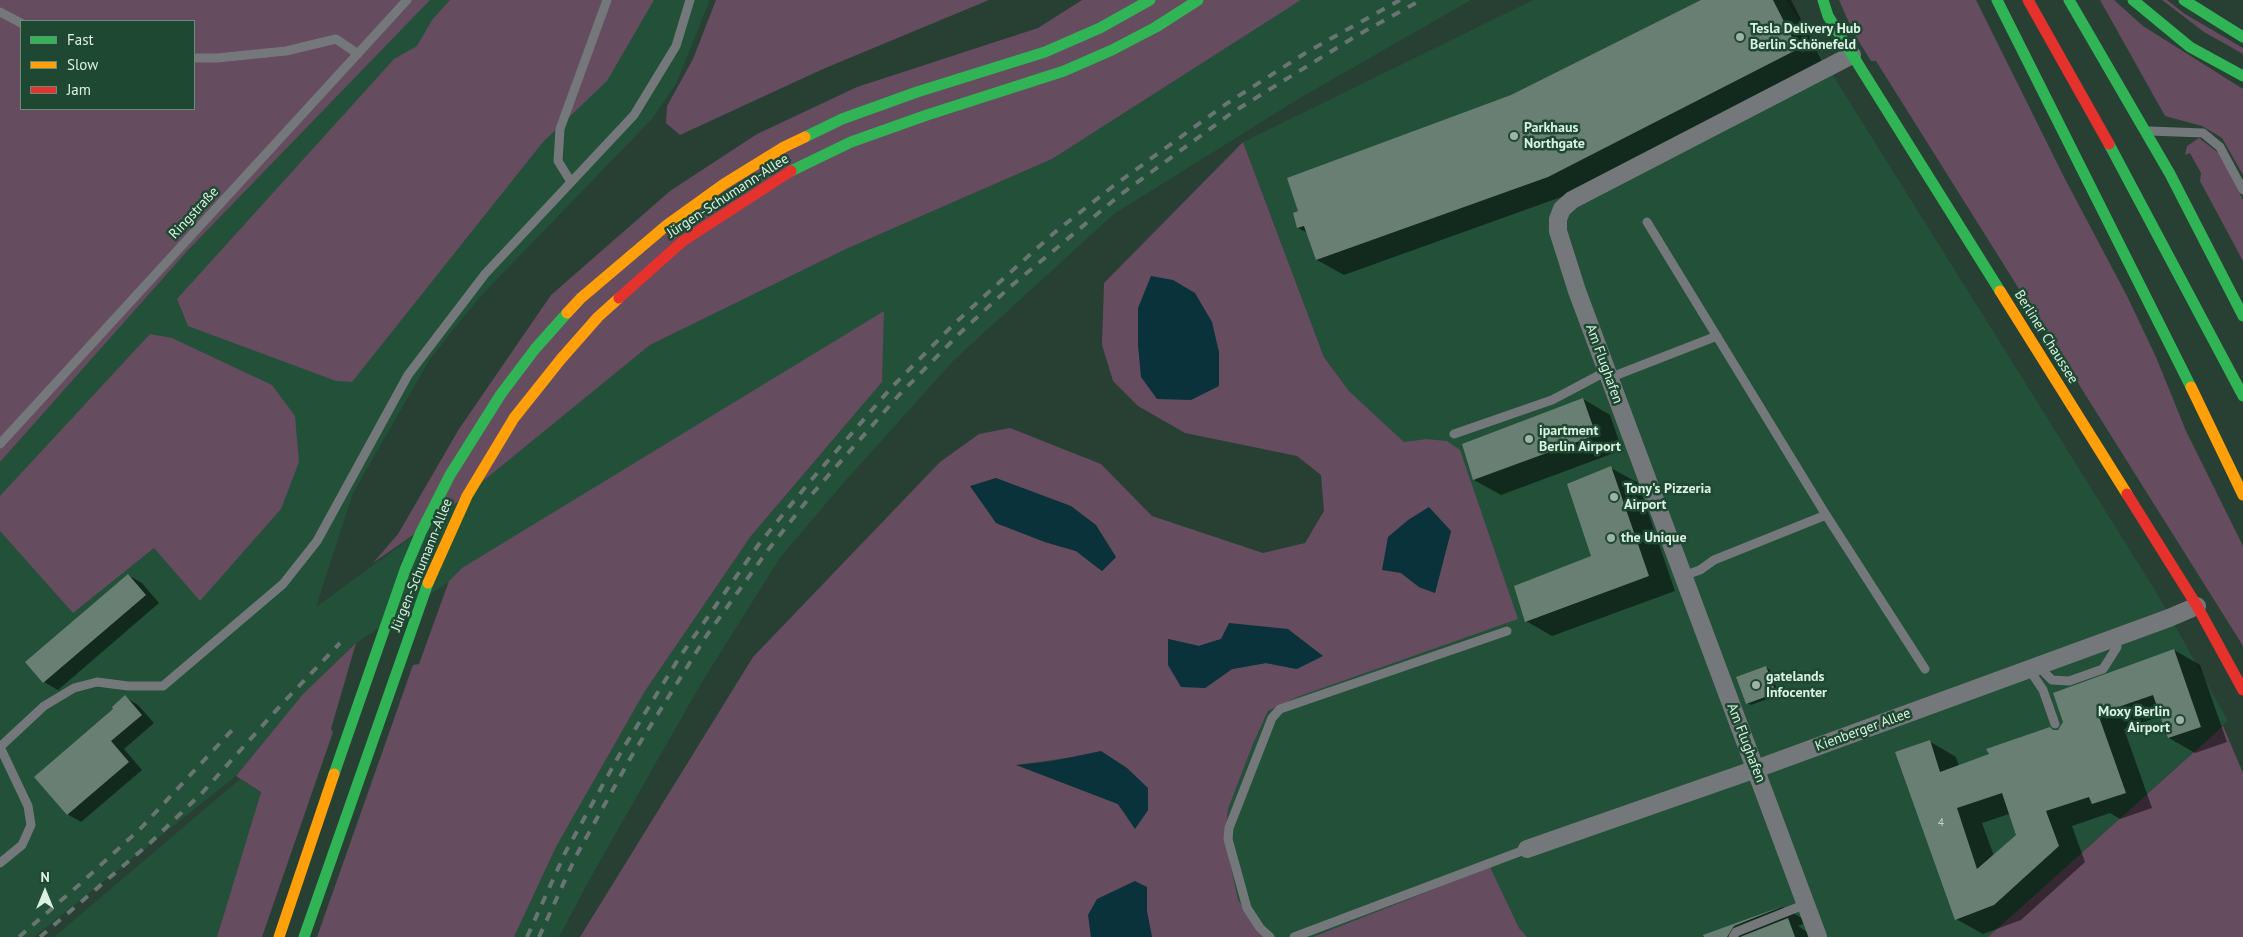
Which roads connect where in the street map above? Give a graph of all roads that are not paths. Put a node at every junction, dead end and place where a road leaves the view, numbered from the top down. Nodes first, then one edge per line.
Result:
1 (407, 0) edge
2 (607, 0) edge
3 (690, 0) edge
4 (1150, 0) edge
5 (1198, 0) edge
6 (1823, 0) edge
7 (1997, 0) edge
8 (2028, 0) edge
9 (2070, 0) edge
10 (2134, 0) edge
11 (2184, 0) edge
12 (0, 12) edge
13 (20, 22) edge
14 (2243, 37) edge
15 (358, 54) junction
16 (1852, 55) junction
17 (195, 58) edge
18 (2243, 76) edge
19 (2144, 130) junction
20 (571, 182) junction
21 (2243, 190) edge
22 (1648, 222) dead end
23 (2243, 316) edge
24 (1717, 336) junction
25 (1608, 374) junction
26 (2243, 396) edge
27 (1454, 434) dead end
28 (0, 444) edge
29 (2243, 495) edge
30 (1826, 515) junction
31 (1683, 576) junction
32 (2197, 606) junction
33 (1507, 630) dead end
34 (2114, 638) junction
35 (2035, 667) junction
36 (1925, 669) dead end
37 (2243, 690) edge
38 (2055, 724) dead end
39 (0, 747) edge
40 (1756, 769) junction
41 (1527, 849) joint
42 (0, 864) edge
43 (1806, 904) junction
44 (279, 937) edge
45 (304, 937) edge
46 (1270, 937) edge
47 (1294, 937) edge
48 (1732, 937) edge
49 (1818, 937) edge

1 - 15 lane, Ringstraße
2 - 20 lane
3 - 20 lane
4 - 44 main road, Jürgen-Schumann-Allee
5 - 45 main road, Jürgen-Schumann-Allee
6 - 16 main road, Berliner Chaussee
7 - 29 main road
8 - 26 main road
9 - 19 main road
10 - 18 main road
11 - 14 main road
12 - 13 lane
15 - 17 lane
15 - 28 lane, Ringstraße
16 - 25 street, Am Flughafen
16 - 32 main road, Berliner Chaussee
19 - 21 lane
19 - 23 main road
20 - 39 lane
22 - 24 lane
24 - 25 lane
24 - 30 lane
25 - 27 lane
25 - 31 street, Am Flughafen
30 - 31 lane
30 - 36 lane
31 - 40 street, Am Flughafen
32 - 34 street, Kienberger Allee
32 - 37 main road, Berliner Chaussee
33 - 46 lane
34 - 35 street, Kienberger Allee
34 - 35 lane
35 - 38 lane
35 - 40 street, Kienberger Allee
39 - 42 lane
40 - 41 street, Kienberger Allee
40 - 43 street, Am Flughafen
41 - 47 lane
43 - 48 lane
43 - 49 street, Am Flughafen

